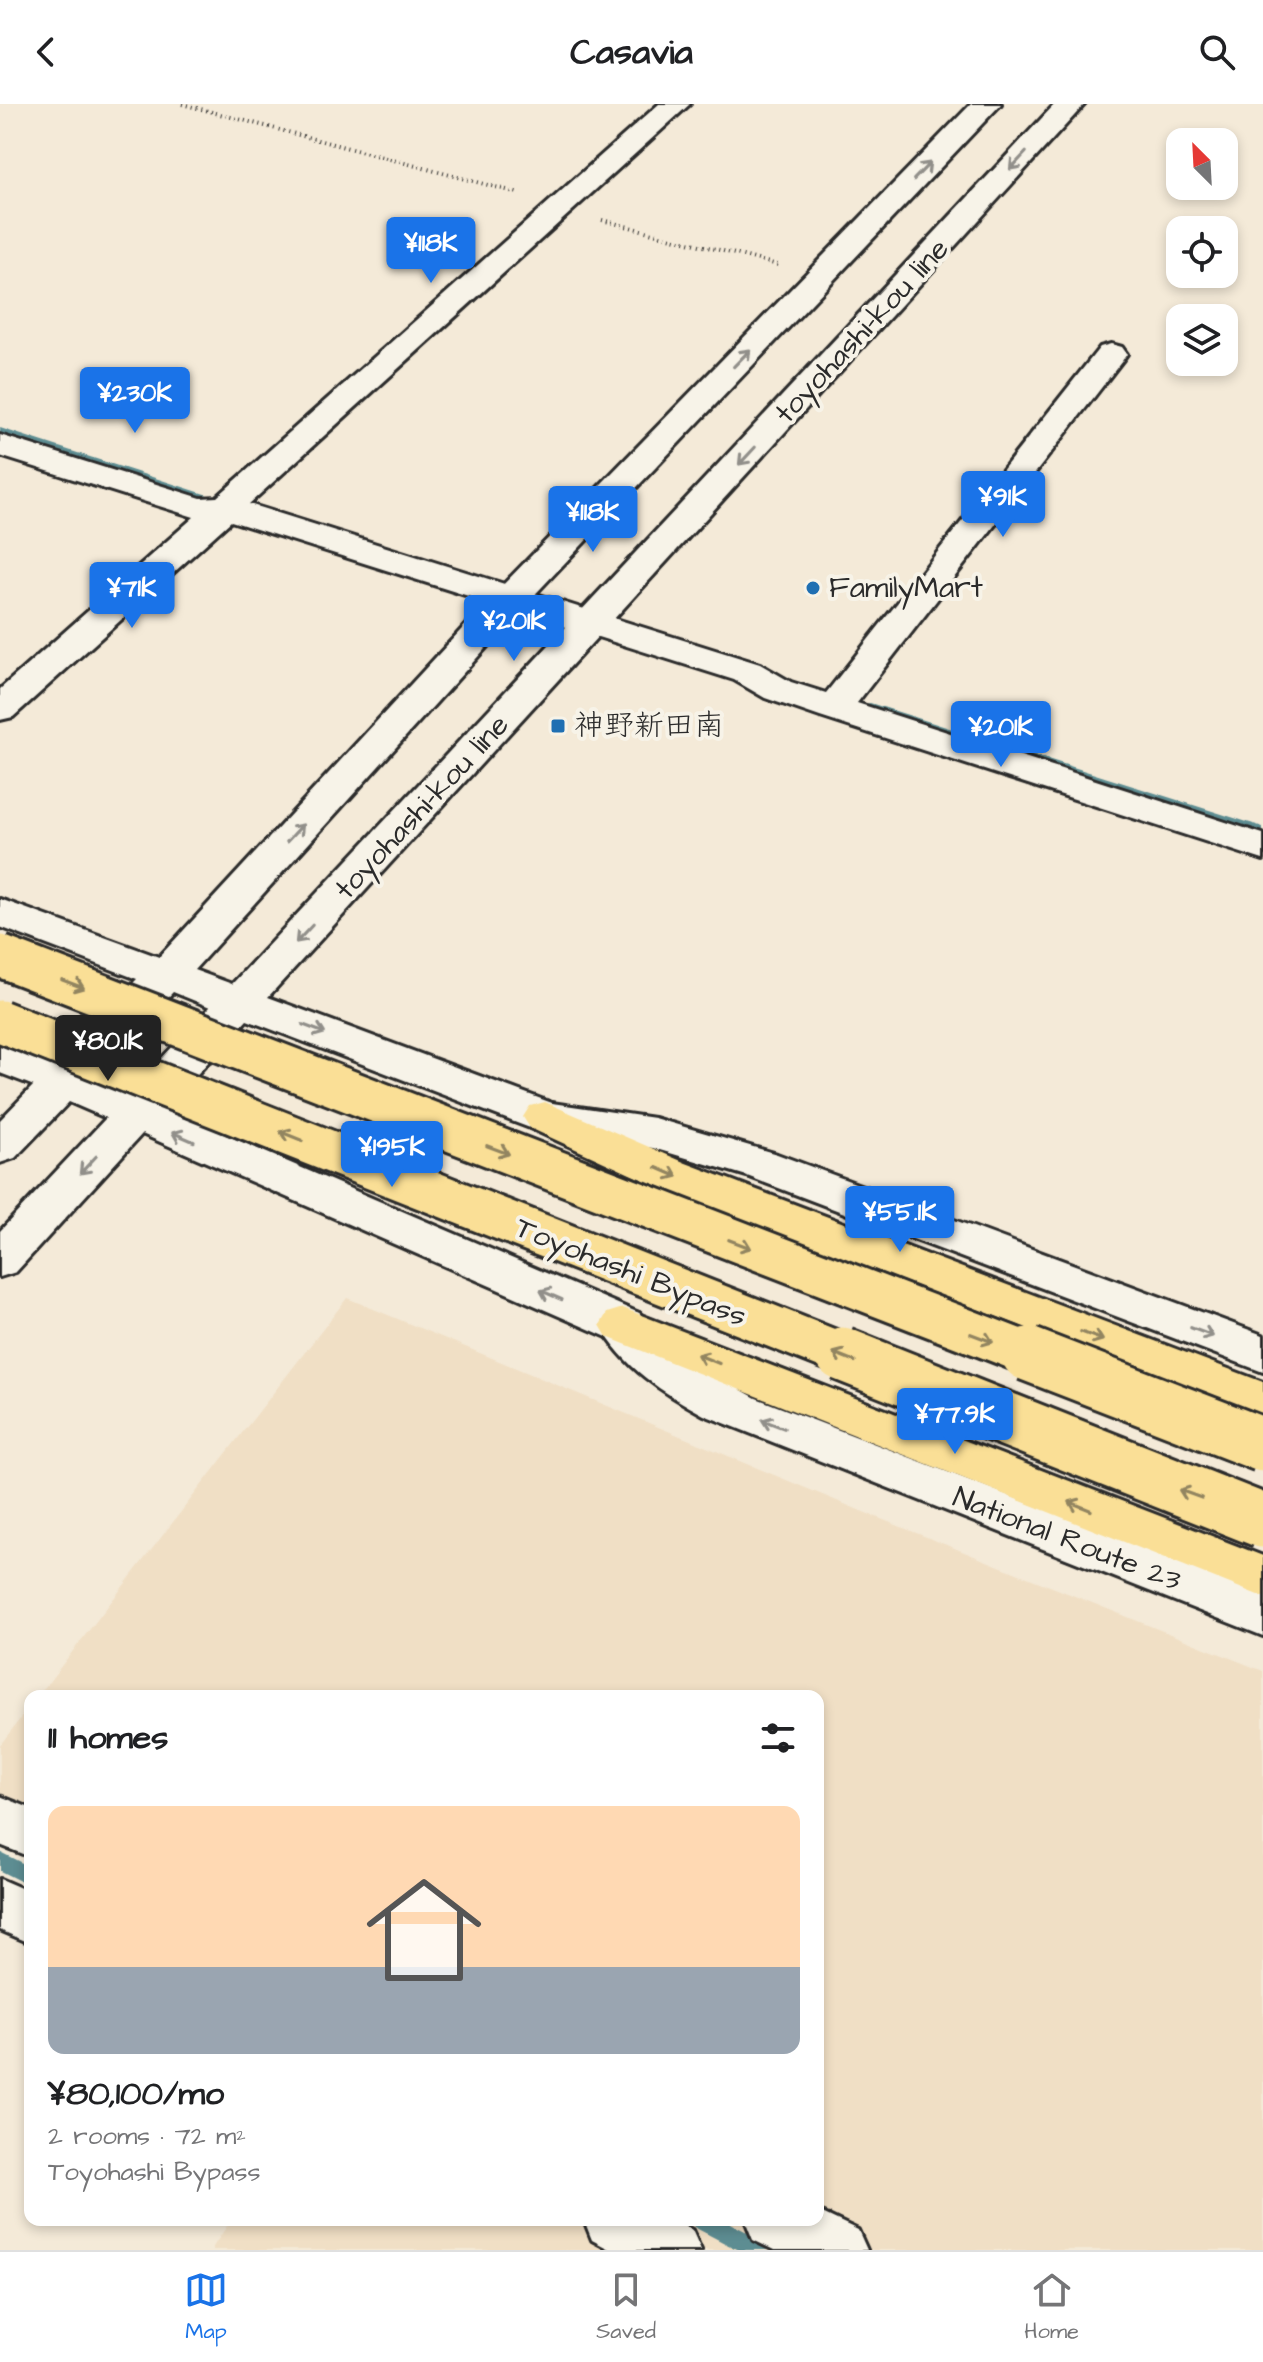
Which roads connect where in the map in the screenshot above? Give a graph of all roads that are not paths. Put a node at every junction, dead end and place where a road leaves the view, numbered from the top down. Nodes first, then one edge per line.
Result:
1 (676, 104) edge
2 (987, 104) edge
3 (1071, 104) edge
4 (1111, 354) dead end
5 (9, 437) edge
6 (223, 507) junction
7 (510, 599) junction
8 (592, 624) junction
9 (841, 698) junction
10 (0, 709) edge
11 (1146, 796) junction
12 (1263, 819) edge
13 (1263, 847) edge
14 (0, 912) edge
15 (0, 956) edge
16 (167, 973) junction
17 (241, 1001) junction
18 (0, 1021) edge
19 (0, 1057) edge
20 (63, 1082) junction
21 (134, 1116) junction
22 (545, 1117) joint
23 (0, 1147) edge
24 (0, 1260) edge
25 (623, 1325) junction
26 (1261, 1384) edge
27 (1263, 1445) edge
28 (1263, 1521) edge
29 (1263, 1577) edge
30 (1263, 1615) edge
31 (0, 1819) edge
32 (24, 1831) edge
33 (0, 1903) edge
34 (24, 1916) edge
35 (625, 2226) edge
36 (787, 2226) edge
37 (671, 2250) edge
38 (837, 2250) edge

1 - 6 street
7 -> 2 street
3 -> 8 street, toyohashi-kou line
4 - 9 street
5 - 6 street
6 - 7 street
6 - 10 street
7 - 8 street
16 -> 7 street
8 - 9 street
8 -> 17 street, toyohashi-kou line
9 - 11 street
11 - 12 street
11 - 13 street
14 - 16 street
15 -> 27 highway, bridge
16 - 17 street
16 - 20 street
17 - 21 street, toyohashi-kou line
17 -> 22 street
28 -> 18 highway, Toyohashi Bypass, bridge
19 - 20 street
20 - 21 street
20 - 23 street
21 -> 24 street, toyohashi-kou line
25 -> 21 street
22 -> 26 highway
29 -> 25 highway
30 -> 25 street, National Route 23
31 - 32 street
33 - 34 street
35 - 37 street
36 - 38 street

